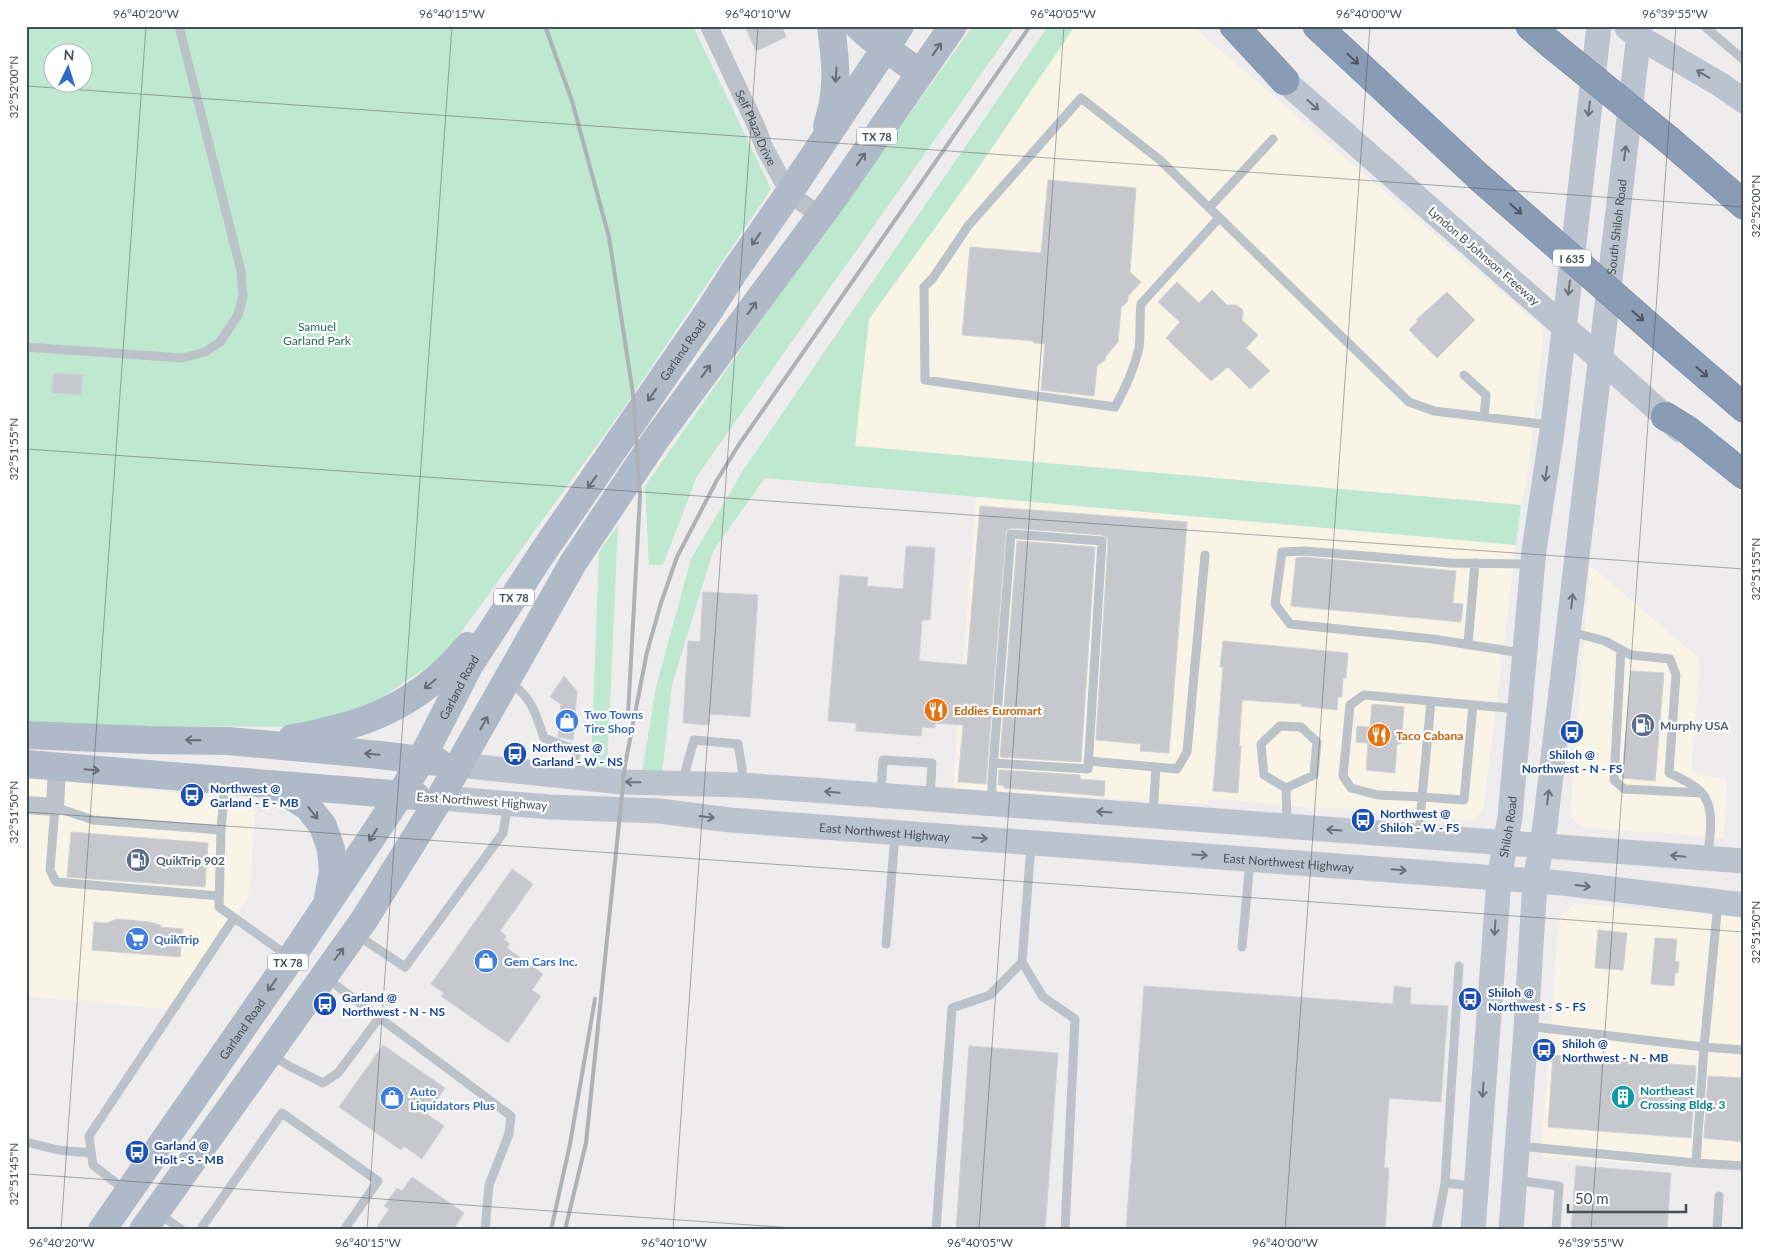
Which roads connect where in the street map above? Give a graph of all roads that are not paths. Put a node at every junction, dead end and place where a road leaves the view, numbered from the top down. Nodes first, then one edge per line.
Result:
1 (179, 26) edge
2 (709, 26) edge
3 (831, 26) edge
4 (858, 26) edge
5 (953, 26) edge
6 (1224, 26) edge
7 (1234, 26) edge
8 (1318, 26) edge
9 (1530, 26) edge
10 (1599, 26) edge
11 (1704, 26) edge
12 (1635, 30) edge
13 (892, 37) edge
14 (1744, 60) edge
15 (920, 73) junction
16 (1286, 81) junction
17 (1744, 101) edge
18 (1273, 139) dead end
19 (820, 147) junction
20 (1700, 167) junction
21 (1744, 185) edge
22 (788, 194) junction
23 (1744, 205) edge
24 (827, 207) junction
25 (1209, 208) junction
26 (1220, 218) junction
27 (26, 347) edge
28 (1464, 375) dead end
29 (1744, 408) edge
30 (1665, 416) junction
31 (1484, 417) junction
32 (1553, 426) junction
33 (1591, 427) junction
34 (1744, 474) edge
35 (1744, 487) edge
36 (541, 555) junction
37 (1205, 555) dead end
38 (1475, 563) junction
39 (1533, 564) junction
40 (1568, 632) junction
41 (1468, 644) junction
42 (1621, 650) junction
43 (1525, 653) junction
44 (508, 681) junction
45 (1431, 701) junction
46 (1473, 705) junction
47 (1520, 709) junction
48 (26, 735) edge
49 (228, 741) junction
50 (421, 760) junction
51 (1088, 761) junction
52 (994, 763) junction
53 (26, 764) edge
54 (459, 765) junction
55 (57, 766) junction
56 (1156, 767) junction
57 (572, 778) junction
58 (225, 781) junction
59 (682, 784) junction
60 (274, 785) junction
61 (742, 785) junction
62 (1286, 788) junction
63 (1702, 793) junction
64 (400, 795) junction
65 (881, 796) junction
66 (440, 798) junction
67 (1422, 798) junction
68 (930, 799) junction
69 (26, 804) edge
70 (508, 804) junction
71 (992, 804) junction
72 (54, 806) junction
73 (1153, 816) junction
74 (1287, 826) junction
75 (221, 830) junction
76 (887, 831) junction
77 (1419, 836) junction
78 (1032, 842) junction
79 (1505, 843) junction
80 (1541, 846) junction
81 (1151, 851) junction
82 (1250, 858) junction
83 (1708, 859) junction
84 (1744, 861) edge
85 (1499, 879) junction
86 (1535, 881) junction
87 (220, 896) junction
88 (1718, 902) junction
89 (327, 903) junction
90 (1744, 905) edge
91 (234, 918) junction
92 (355, 933) junction
93 (886, 944) dead end
94 (1242, 947) dead end
95 (291, 958) junction
96 (1022, 962) junction
97 (1459, 966) dead end
98 (323, 976) junction
99 (380, 1018) junction
100 (1526, 1026) junction
101 (1704, 1047) junction
102 (1744, 1050) edge
103 (269, 1053) junction
104 (26, 1142) edge
105 (1518, 1146) junction
106 (91, 1153) junction
107 (1696, 1163) junction
108 (1744, 1166) edge
109 (1515, 1180) junction
110 (1446, 1183) junction
111 (1476, 1186) junction
112 (128, 1192) junction
113 (1719, 1196) dead end
114 (149, 1221) edge
115 (102, 1230) edge
116 (182, 1230) edge
117 (200, 1230) edge
118 (344, 1230) edge
119 (485, 1230) edge
120 (936, 1230) edge
121 (1065, 1230) edge
122 (1436, 1230) edge
123 (1473, 1230) edge
124 (1511, 1230) edge
125 (1556, 1230) edge
126 (1717, 1230) edge

1 - 27 lane
2 - 22 street, Self Plaza Drive
3 -> 19 main road
4 - 13 main road
15 -> 5 main road, TX 78
6 - 16 main road, Lyndon B Johnson Freeway
7 - 16 highway
8 -> 29 highway, I 635, bridge
9 - 20 highway, bridge
10 -> 32 main road
11 - 14 lane
17 -> 12 main road
33 -> 12 main road, South Shiloh Road
13 - 15 main road
13 - 19 main road, TX 78
24 -> 15 main road, TX 78
16 -> 30 main road, Lyndon B Johnson Freeway, bridge
18 - 25 lane
19 - 22 main road, Garland Road / TX 78
20 - 21 highway
20 - 23 highway
22 - 24 street, Self Plaza Drive
22 -> 36 main road, Garland Road / TX 78
44 -> 24 main road, TX 78
25 - 26 lane
25 - 26 lane
26 - 31 lane
28 - 31 lane
30 - 34 highway
30 - 35 main road, Lyndon B Johnson Freeway
31 - 32 lane
32 - 33 main road
32 -> 39 main road, Shiloh Road
40 -> 33 main road
36 -> 49 main road
36 - 50 main road, Garland Road / TX 78
37 - 56 lane
38 - 39 lane
38 - 41 lane
38 - 41 lane
39 - 43 main road, Shiloh Road
40 - 42 lane
80 -> 40 main road
41 - 43 lane
42 - 63 lane
42 - 63 lane
43 - 47 main road, Shiloh Road
54 -> 44 main road, TX 78
44 - 57 lane
45 - 46 lane
45 - 67 lane
45 - 67 lane
46 - 47 lane
46 - 67 lane
47 - 79 main road, Shiloh Road
49 -> 48 main road
50 -> 49 main road
50 - 54 main road
50 - 64 main road, Garland Road / TX 78
51 - 52 lane
51 - 52 lane
51 - 56 lane
52 - 71 lane
53 - 55 main road, East Northwest Highway
54 - 57 main road
54 - 66 main road, TX 78
55 -> 58 main road, East Northwest Highway
55 - 72 street
56 - 73 lane
59 -> 57 main road
58 - 60 main road, East Northwest Highway
58 - 75 lane
59 - 61 main road
59 - 61 lane
60 - 64 main road, East Northwest Highway
60 -> 89 main road
65 -> 61 main road
62 - 62 lane
62 - 74 lane
63 - 83 lane
64 - 66 main road, East Northwest Highway
64 -> 89 main road, Garland Road / TX 78
65 - 68 main road
65 - 68 lane
65 - 76 main road
66 - 70 main road, East Northwest Highway
66 - 92 main road, TX 78
67 - 77 lane
68 - 71 main road
69 - 72 street
70 -> 76 main road, East Northwest Highway
70 - 92 lane
73 -> 71 main road
72 - 75 lane
72 - 87 lane
73 - 74 main road
73 - 81 main road
77 -> 74 main road
75 - 87 lane
76 -> 78 main road, East Northwest Highway
76 - 93 lane
77 - 79 main road
78 - 81 main road, East Northwest Highway
78 - 96 lane
79 - 80 main road
79 - 85 main road, Shiloh Road
83 -> 80 main road
80 - 86 main road
81 -> 82 main road, East Northwest Highway
82 -> 85 main road, East Northwest Highway
82 - 94 lane
83 - 84 main road
85 - 86 main road, East Northwest Highway
85 -> 111 main road, Shiloh Road
86 -> 88 main road, East Northwest Highway
86 - 100 main road
87 - 91 lane
88 - 90 main road, East Northwest Highway
88 - 101 lane
89 - 95 main road, Garland Road / TX 78
91 - 95 lane
91 - 106 lane
98 -> 92 main road, TX 78
95 -> 112 main road, Garland Road / TX 78
96 - 120 lane
96 - 121 lane
97 - 110 lane
98 - 99 lane
98 - 103 main road, TX 78
99 - 103 lane
99 - 119 lane
100 - 101 lane
100 - 105 main road
101 - 102 lane
101 - 107 lane
103 - 114 main road, TX 78
104 - 106 lane
105 - 107 lane
105 - 109 main road
106 - 112 lane
107 - 108 lane
109 - 124 main road
109 - 125 lane
110 - 111 lane
110 - 122 lane
111 - 123 main road, Shiloh Road
112 - 114 main road
112 - 115 main road, Garland Road / TX 78
113 - 126 lane
114 - 116 lane
117 - 118 lane

